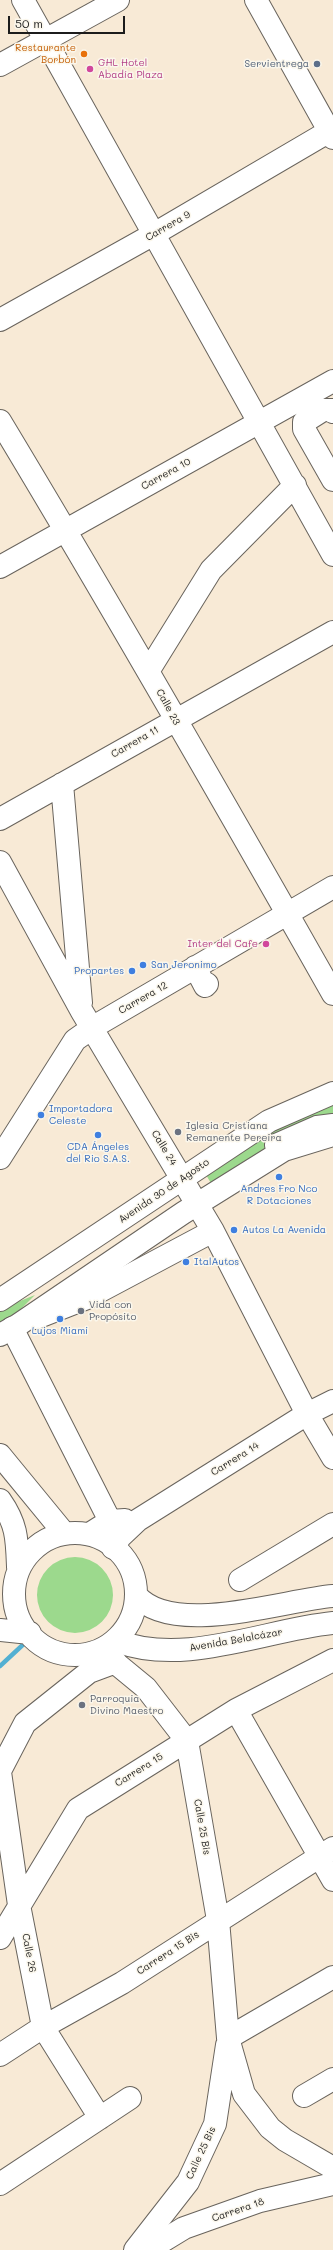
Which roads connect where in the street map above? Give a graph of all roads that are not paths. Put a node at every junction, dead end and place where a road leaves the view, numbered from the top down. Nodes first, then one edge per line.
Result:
1 (23, 0) edge
2 (118, 0) edge
3 (256, 0) edge
4 (47, 39) junction
5 (0, 65) edge
6 (332, 133) edge
7 (154, 234) junction
8 (0, 320) edge
9 (333, 375) edge
10 (333, 381) edge
11 (333, 412) edge
12 (258, 420) junction
13 (0, 421) edge
14 (333, 480) edge
15 (295, 485) junction
16 (64, 527) junction
17 (328, 532) edge
18 (333, 555) edge
19 (0, 558) edge
20 (0, 567) edge
21 (333, 632) edge
22 (149, 670) junction
23 (175, 719) junction
24 (62, 784) junction
25 (0, 819) edge
26 (0, 862) edge
27 (333, 887) edge
28 (287, 912) junction
29 (333, 994) edge
30 (87, 1019) junction
31 (333, 1093) edge
32 (333, 1104) edge
33 (333, 1125) edge
34 (333, 1135) edge
35 (0, 1158) edge
36 (190, 1191) junction
37 (212, 1231) junction
38 (0, 1300) edge
39 (0, 1309) edge
40 (8, 1328) edge
41 (333, 1401) edge
42 (307, 1414) junction
43 (0, 1455) edge
44 (333, 1458) edge
45 (0, 1500) edge
46 (138, 1520) junction
47 (110, 1521) junction
48 (333, 1524) edge
49 (64, 1533) junction
50 (91, 1533) junction
51 (113, 1548) junction
52 (17, 1574) junction
53 (240, 1580) dead end
54 (136, 1595) junction
55 (333, 1596) edge
56 (0, 1599) edge
57 (333, 1623) edge
58 (0, 1630) edge
59 (30, 1633) junction
60 (111, 1652) junction
61 (333, 1660) edge
62 (236, 1710) junction
63 (187, 1741) junction
64 (0, 1771) edge
65 (326, 1851) edge
66 (333, 1880) edge
67 (20, 1905) junction
68 (218, 1920) junction
69 (0, 1938) edge
70 (333, 1977) edge
71 (43, 2027) junction
72 (228, 2038) junction
73 (0, 2055) edge
74 (333, 2078) edge
75 (304, 2096) dead end
76 (130, 2098) dead end
77 (100, 2118) junction
78 (333, 2168) edge
79 (0, 2184) edge
80 (333, 2184) edge
81 (134, 2250) edge
82 (148, 2250) edge

1 - 4 street
2 - 4 street
3 - 6 street
4 - 5 street
4 - 7 street
6 - 7 street, Carrera 9
7 - 8 street, Carrera 9
7 - 12 street
9 - 12 street
10 - 12 street
11 - 14 street
12 - 15 street
12 - 16 street
13 - 16 street, Calle 23
15 - 17 street
15 - 22 street
16 - 19 street
16 - 20 street
16 - 22 street, Calle 23
17 - 18 street
21 - 23 street, Carrera 11
22 - 23 street, Calle 23
23 - 24 street, Carrera 11
23 - 28 street, Calle 23
24 - 25 street, Carrera 11
24 - 30 street
26 - 30 street, Calle 24
27 - 28 street, Carrera 12
28 - 29 street, Calle 23
28 - 30 street, Carrera 12
30 - 35 street, Carrera 12
30 - 36 street, Calle 24
31 - 36 street, Avenida 30 de Agosto
32 - 36 street
33 - 36 street
34 - 36 street, Avenida 30 de Agosto
36 - 37 street, Calle 24
36 - 38 street, Avenida 30 de Agosto
36 - 39 street
36 - 40 street, Avenida 30 de Agosto
37 - 40 street
37 - 42 street, Calle 24
40 - 47 street
41 - 42 street, Carrera 14
42 - 44 street, Calle 24
42 - 46 street, Carrera 14
43 - 49 street
45 - 52 street
46 - 47 street
46 - 51 street, Carrera 14
47 - 50 street
48 - 53 street
49 - 50 street
49 - 52 street
50 - 51 street
51 - 54 street
52 - 56 street
52 - 59 street
54 - 55 street
54 - 60 street
57 - 60 street, Avenida Belalcázar
58 - 59 street
59 - 60 street
60 - 63 street, Calle 25 Bis
60 - 64 street, Calle 26
61 - 62 street, Carrera 15
62 - 63 street, Carrera 15
62 - 65 street
63 - 67 street, Carrera 15
63 - 68 street, Calle 25 Bis
64 - 67 street, Calle 26
65 - 66 street
65 - 68 street, Carrera 15 Bis
67 - 69 street, Carrera 15
67 - 71 street, Calle 26
68 - 71 street, Carrera 15 Bis
68 - 72 street, Calle 25 Bis
70 - 72 street
71 - 73 street, Carrera 15 Bis
71 - 77 street, Calle 26
72 - 78 street, Calle 25 Bis
72 - 81 street, Calle 25 Bis
74 - 75 street
76 - 77 street
77 - 79 street
80 - 82 street, Carrera 18

